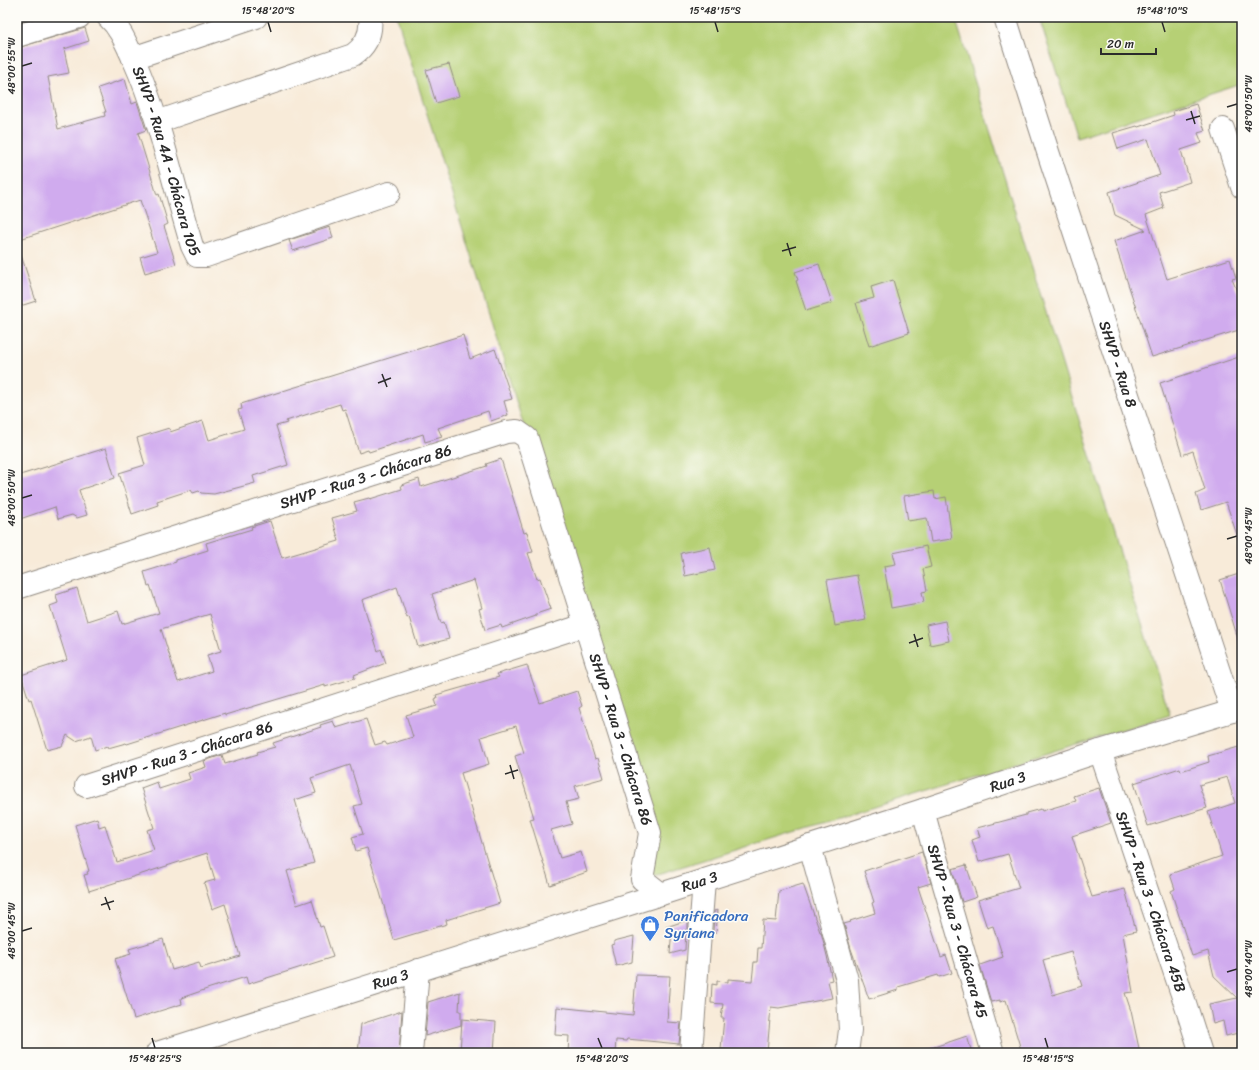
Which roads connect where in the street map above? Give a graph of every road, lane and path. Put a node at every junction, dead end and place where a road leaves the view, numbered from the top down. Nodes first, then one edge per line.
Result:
1 (78, 17) edge
2 (108, 17) edge
3 (256, 17) edge
4 (370, 17) edge
5 (1005, 17) edge
6 (17, 36) edge
7 (132, 58) junction
8 (157, 122) junction
9 (1223, 129) dead end
10 (1242, 187) edge
11 (389, 193) dead end
12 (17, 588) edge
13 (585, 625) junction
14 (1237, 710) edge
15 (1100, 751) junction
16 (86, 786) dead end
17 (923, 810) junction
18 (810, 846) junction
19 (704, 880) junction
20 (661, 894) junction
21 (418, 970) junction
22 (157, 1053) edge
23 (411, 1053) edge
24 (692, 1053) edge
25 (847, 1053) edge
26 (994, 1053) edge
27 (1201, 1053) edge

1 - 6 street
2 - 7 street, SHVP - Rua 4A - Chácara 105
3 - 7 street
4 - 8 street
5 - 14 street, SHVP - Rua 8
7 - 8 street, SHVP - Rua 4A - Chácara 105
8 - 11 street, SHVP - Rua 4A - Chácara 105
9 - 10 street
12 - 13 street, SHVP - Rua 3 - Chácara 86
13 - 16 street, SHVP - Rua 3 - Chácara 86
13 - 20 street, SHVP - Rua 3 - Chácara 86
14 - 15 street, Rua 3
15 - 17 street, Rua 3
15 - 27 street, SHVP - Rua 3 - Chácara 45B
17 - 18 street, Rua 3
17 - 26 street, SHVP - Rua 3 - Chácara 45
18 - 19 street, Rua 3
18 - 25 street
19 - 20 street, Rua 3
19 - 24 street
20 - 21 street, Rua 3
21 - 22 street, Rua 3
21 - 23 street

